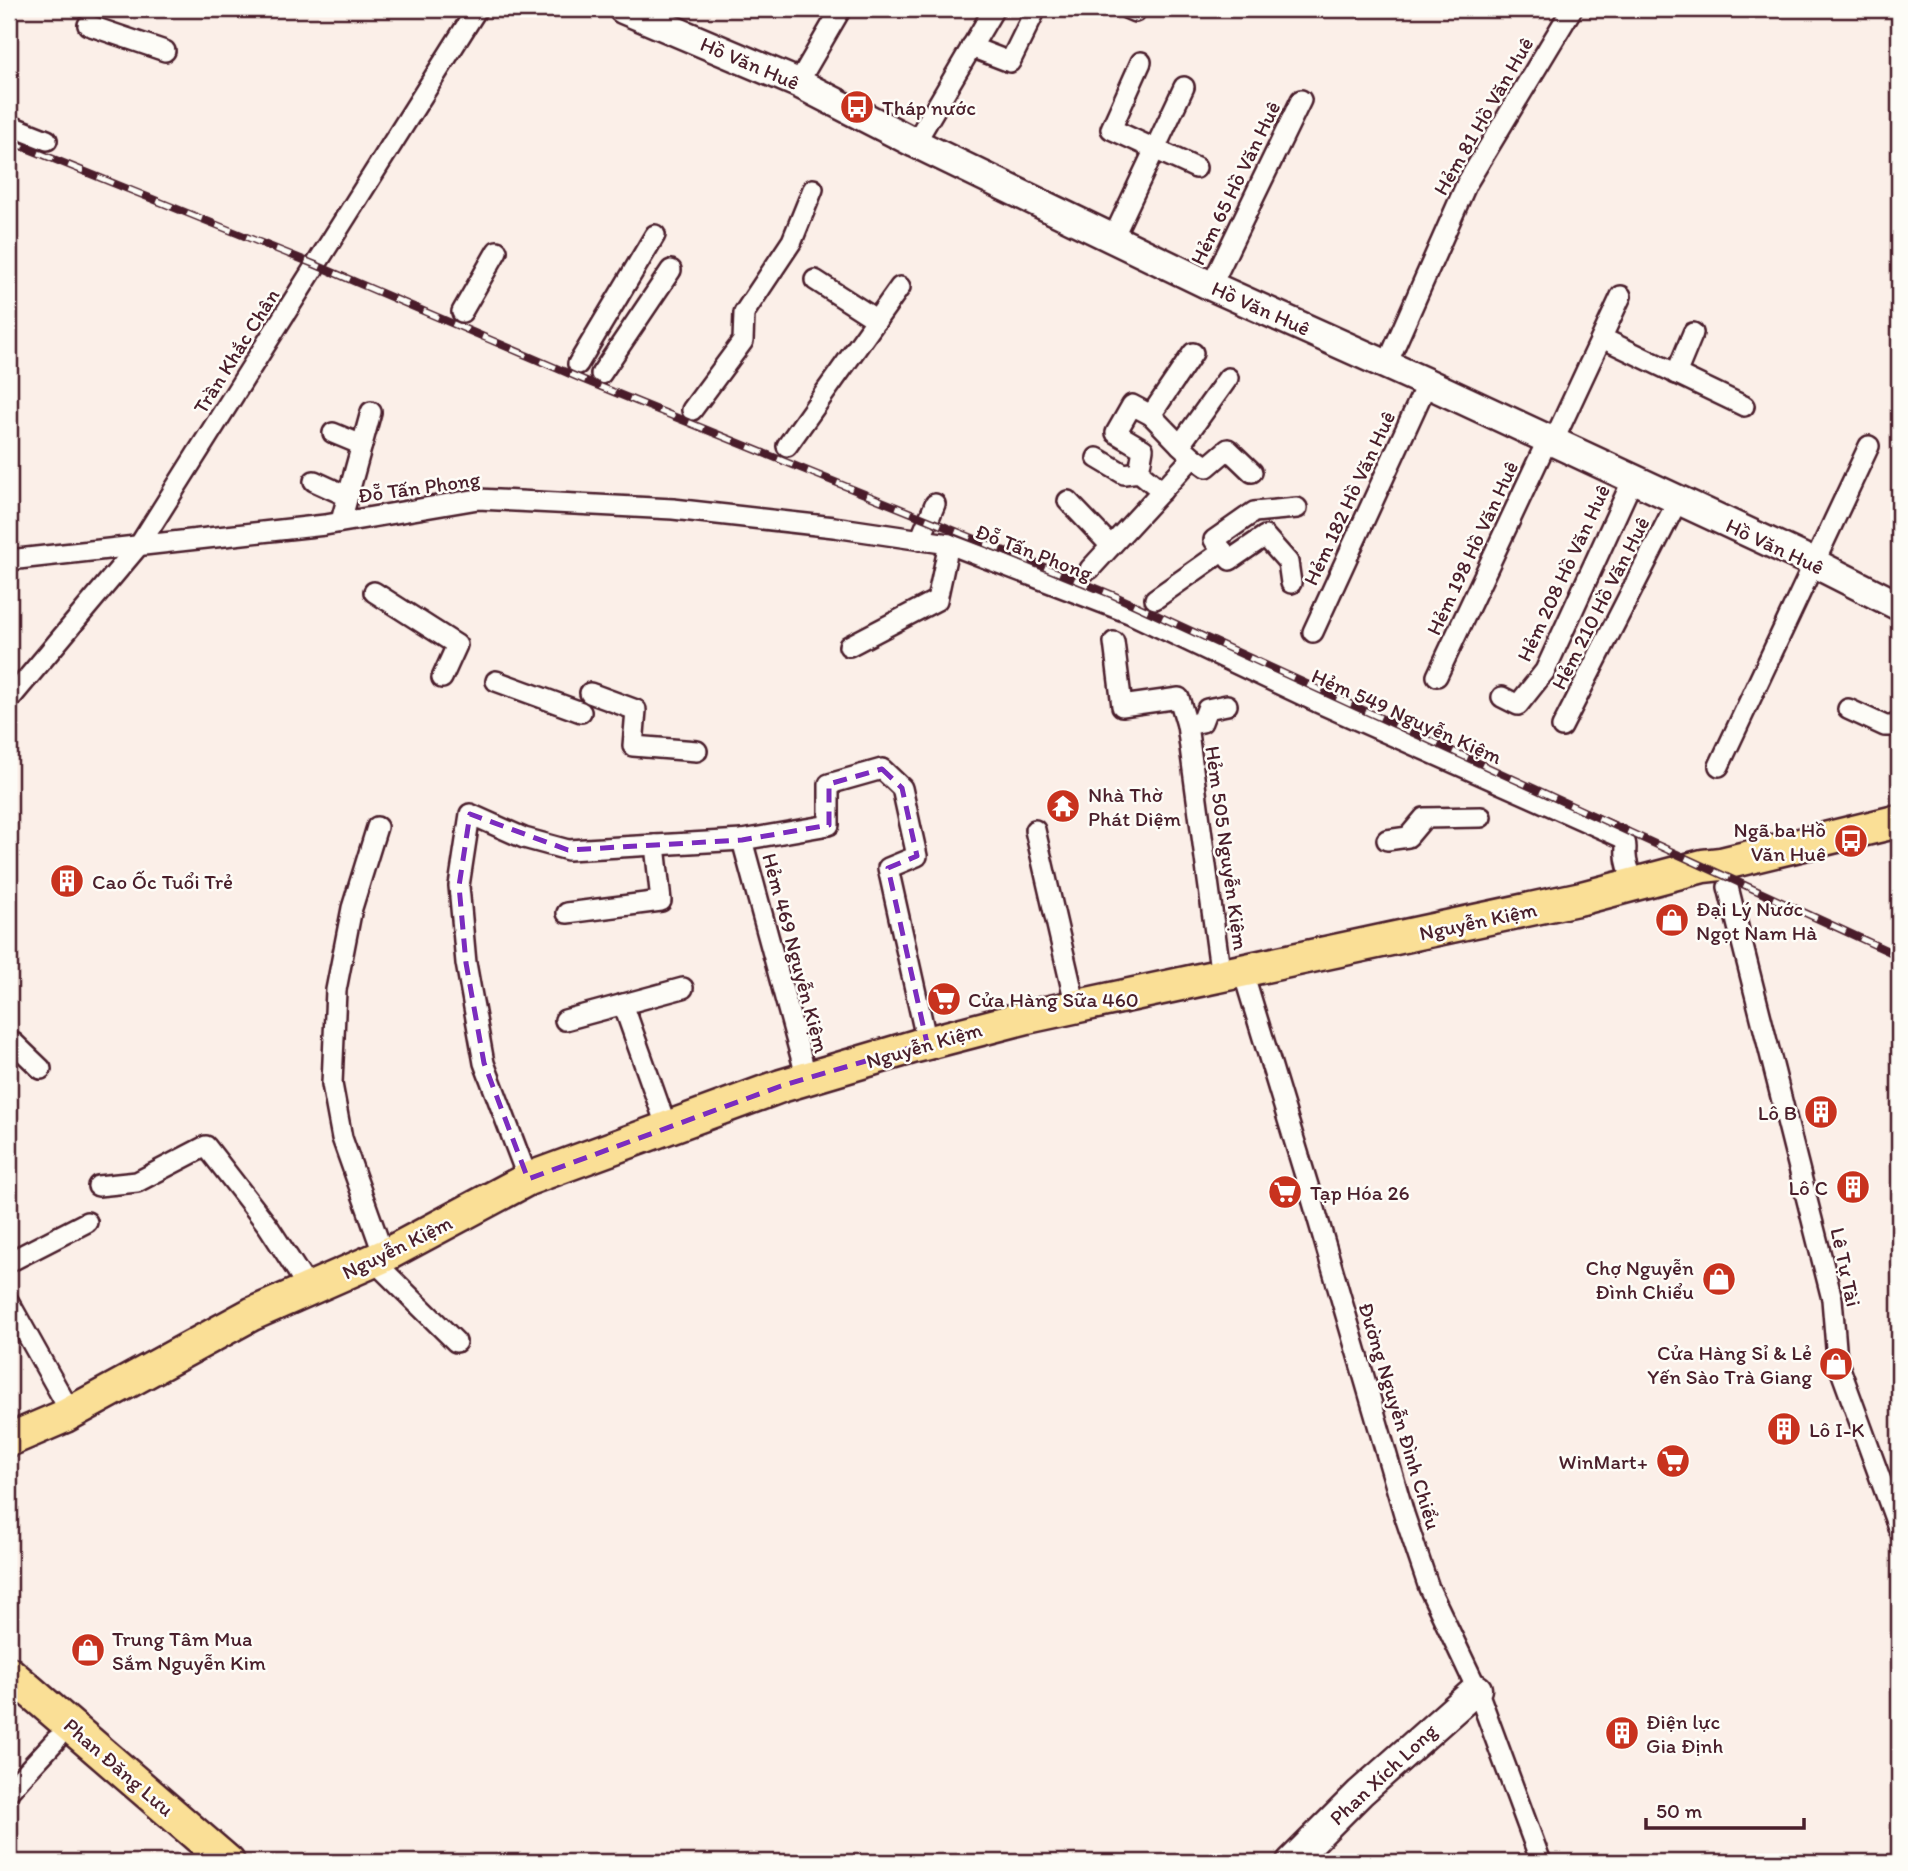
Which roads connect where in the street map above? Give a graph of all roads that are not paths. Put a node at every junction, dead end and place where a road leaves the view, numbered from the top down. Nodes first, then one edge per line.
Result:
1 (477, 9) edge
2 (623, 9) edge
3 (841, 9) edge
4 (994, 9) edge
5 (1036, 9) edge
6 (1128, 9) edge
7 (1137, 9) edge
8 (1572, 9) edge
9 (88, 25) dead end
10 (971, 47) junction
11 (165, 51) dead end
12 (1141, 62) dead end
13 (798, 83) junction
14 (1184, 87) dead end
15 (1301, 100) dead end
16 (9, 125) edge
17 (47, 140) dead end
18 (915, 143) junction
19 (1155, 150) junction
20 (1196, 168) dead end
21 (813, 189) dead end
22 (654, 235) dead end
23 (1113, 238) junction
24 (498, 251) dead end
25 (671, 270) dead end
26 (815, 281) dead end
27 (1211, 286) junction
28 (900, 287) dead end
29 (1621, 296) dead end
30 (462, 312) dead end
31 (877, 320) junction
32 (1693, 333) dead end
33 (1602, 338) junction
34 (1193, 353) dead end
35 (578, 363) dead end
36 (1387, 364) junction
37 (601, 374) dead end
38 (1676, 374) junction
39 (1228, 378) dead end
40 (1427, 383) junction
41 (1744, 406) dead end
42 (692, 410) dead end
43 (371, 412) dead end
44 (1151, 415) junction
45 (333, 433) dead end
46 (1551, 441) junction
47 (362, 445) junction
48 (787, 446) dead end
49 (1869, 446) dead end
50 (1186, 451) junction
51 (1097, 458) dead end
52 (1139, 472) junction
53 (1252, 472) dead end
54 (1633, 479) junction
55 (314, 481) dead end
56 (1161, 491) junction
57 (347, 496) junction
58 (1678, 500) junction
59 (1068, 502) dead end
60 (935, 503) dead end
61 (1297, 508) dead end
62 (341, 521) junction
63 (920, 540) junction
64 (140, 544) junction
65 (949, 544) junction
66 (1111, 546) junction
67 (1223, 551) junction
68 (9, 561) edge
69 (1814, 563) junction
70 (1090, 569) dead end
71 (1291, 583) dead end
72 (374, 592) dead end
73 (1155, 599) dead end
74 (1899, 606) edge
75 (1129, 613) joint
76 (1313, 632) dead end
77 (1114, 642) dead end
78 (849, 646) dead end
79 (1437, 676) dead end
80 (442, 678) dead end
81 (496, 681) dead end
82 (590, 693) dead end
83 (1502, 697) dead end
84 (9, 700) edge
85 (1227, 705) dead end
86 (1848, 709) dead end
87 (581, 712) dead end
88 (1899, 721) edge
89 (1187, 725) junction
90 (1562, 727) dead end
91 (696, 751) dead end
92 (1719, 766) dead end
93 (1481, 817) dead end
94 (1899, 821) edge
95 (377, 827) dead end
96 (1035, 830) dead end
97 (742, 840) junction
98 (1387, 840) dead end
99 (655, 845) junction
100 (1635, 884) junction
101 (1728, 887) dead end
102 (567, 913) dead end
103 (1232, 975) junction
104 (684, 988) dead end
105 (623, 1004) junction
106 (1076, 1007) junction
107 (565, 1020) dead end
108 (927, 1043) junction
109 (9, 1045) edge
110 (41, 1069) dead end
111 (807, 1079) junction
112 (667, 1128) junction
113 (527, 1179) junction
114 (98, 1186) dead end
115 (88, 1222) dead end
116 (379, 1258) junction
117 (9, 1262) edge
118 (309, 1289) junction
119 (9, 1302) edge
120 (456, 1342) dead end
121 (71, 1413) junction
122 (9, 1440) edge
123 (1899, 1530) edge
124 (9, 1673) edge
125 (1477, 1689) junction
126 (9, 1700) edge
127 (57, 1740) junction
128 (9, 1791) edge
129 (199, 1862) edge
130 (228, 1862) edge
131 (1291, 1862) edge
132 (1541, 1862) edge

1 - 64 street, Trần Khắc Chân
2 - 13 main road, Hồ Văn Huê
3 - 13 street
4 - 10 street
5 - 10 street
6 - 7 street
8 - 36 street, Hẻm 81 Hồ Văn Huê
9 - 11 street
10 - 18 street
12 - 19 street
13 - 18 main road, Hồ Văn Huê
14 - 19 street
15 - 27 street, Hẻm 65 Hồ Văn Huê
16 - 17 street
18 - 23 main road, Hồ Văn Huê
19 - 20 street
19 - 23 street
21 - 42 street
22 - 35 street
23 - 27 main road, Hồ Văn Huê
24 - 30 street
25 - 37 street
26 - 31 street
27 - 36 main road, Hồ Văn Huê
28 - 31 street
29 - 33 street, Hẻm 198 Hồ Văn Huê
31 - 48 street
32 - 38 street
33 - 38 street
33 - 46 street, Hẻm 198 Hồ Văn Huê
34 - 44 street
36 - 40 main road, Hồ Văn Huê
38 - 41 street
39 - 50 street
40 - 46 main road, Hồ Văn Huê
40 - 76 street, Hẻm 182 Hồ Văn Huê
43 - 47 street
44 - 50 street
44 - 52 street
45 - 47 street
46 - 54 main road, Hồ Văn Huê
46 - 79 street, Hẻm 198 Hồ Văn Huê
47 - 57 street
49 - 69 street
50 - 53 street
50 - 56 street
51 - 52 street
52 - 56 street
54 - 58 main road, Hồ Văn Huê
54 - 83 street, Hẻm 208 Hồ Văn Huê
55 - 57 street
56 - 66 street
57 - 62 street
58 - 69 main road, Hồ Văn Huê
58 - 90 street, Hẻm 210 Hồ Văn Huê
59 - 66 street
60 - 63 street
61 - 67 street
62 - 63 street, Đỗ Tấn Phong
62 - 64 street, Đỗ Tấn Phong
63 - 65 street, Đỗ Tấn Phong
64 - 68 street, Đỗ Tấn Phong
64 - 84 street, Trần Khắc Chân
65 - 75 street, Đỗ Tấn Phong
65 - 78 street
66 - 70 street
67 - 71 street
67 - 73 street
69 - 74 main road, Hồ Văn Huê
69 - 92 street
72 - 80 street
75 - 100 street, Hẻm 549 Nguyễn Kiệm
77 - 89 street, Hẻm 505 Nguyễn Kiệm
81 - 87 street
82 - 91 street
85 - 89 street, Hẻm 505 Nguyễn Kiệm
86 - 88 street
89 - 103 street, Hẻm 505 Nguyễn Kiệm
93 - 98 street
94 - 100 main road, Nguyễn Kiệm
95 - 116 street
96 - 106 street
97 - 99 street, Hẻm 469 Nguyễn Kiệm
97 - 108 street, Hẻm 469 Nguyễn Kiệm
97 - 111 street, Hẻm 469 Nguyễn Kiệm
99 - 102 street
99 - 113 street, Hẻm 469 Nguyễn Kiệm
100 - 103 main road, Nguyễn Kiệm
101 - 123 street, Lê Tự Tài
103 - 106 main road, Nguyễn Kiệm
103 - 125 street, Đường Nguyễn Đình Chiểu
104 - 105 street
105 - 107 street
105 - 112 street
106 - 108 main road, Nguyễn Kiệm
108 - 111 main road, Nguyễn Kiệm
109 - 110 street
111 - 112 main road, Nguyễn Kiệm
112 - 113 main road, Nguyễn Kiệm
113 - 116 main road, Nguyễn Kiệm
114 - 118 street
115 - 117 street
116 - 118 main road, Nguyễn Kiệm
116 - 120 street
118 - 121 main road, Nguyễn Kiệm
119 - 121 street
121 - 122 main road, Nguyễn Kiệm
124 - 130 main road, Phan Đăng Lưu
125 - 131 main road, Phan Xích Long
125 - 132 street, Đường Nguyễn Đình Chiểu
126 - 127 main road, Phan Đăng Lưu
127 - 128 street
127 - 129 main road, Phan Đăng Lưu

